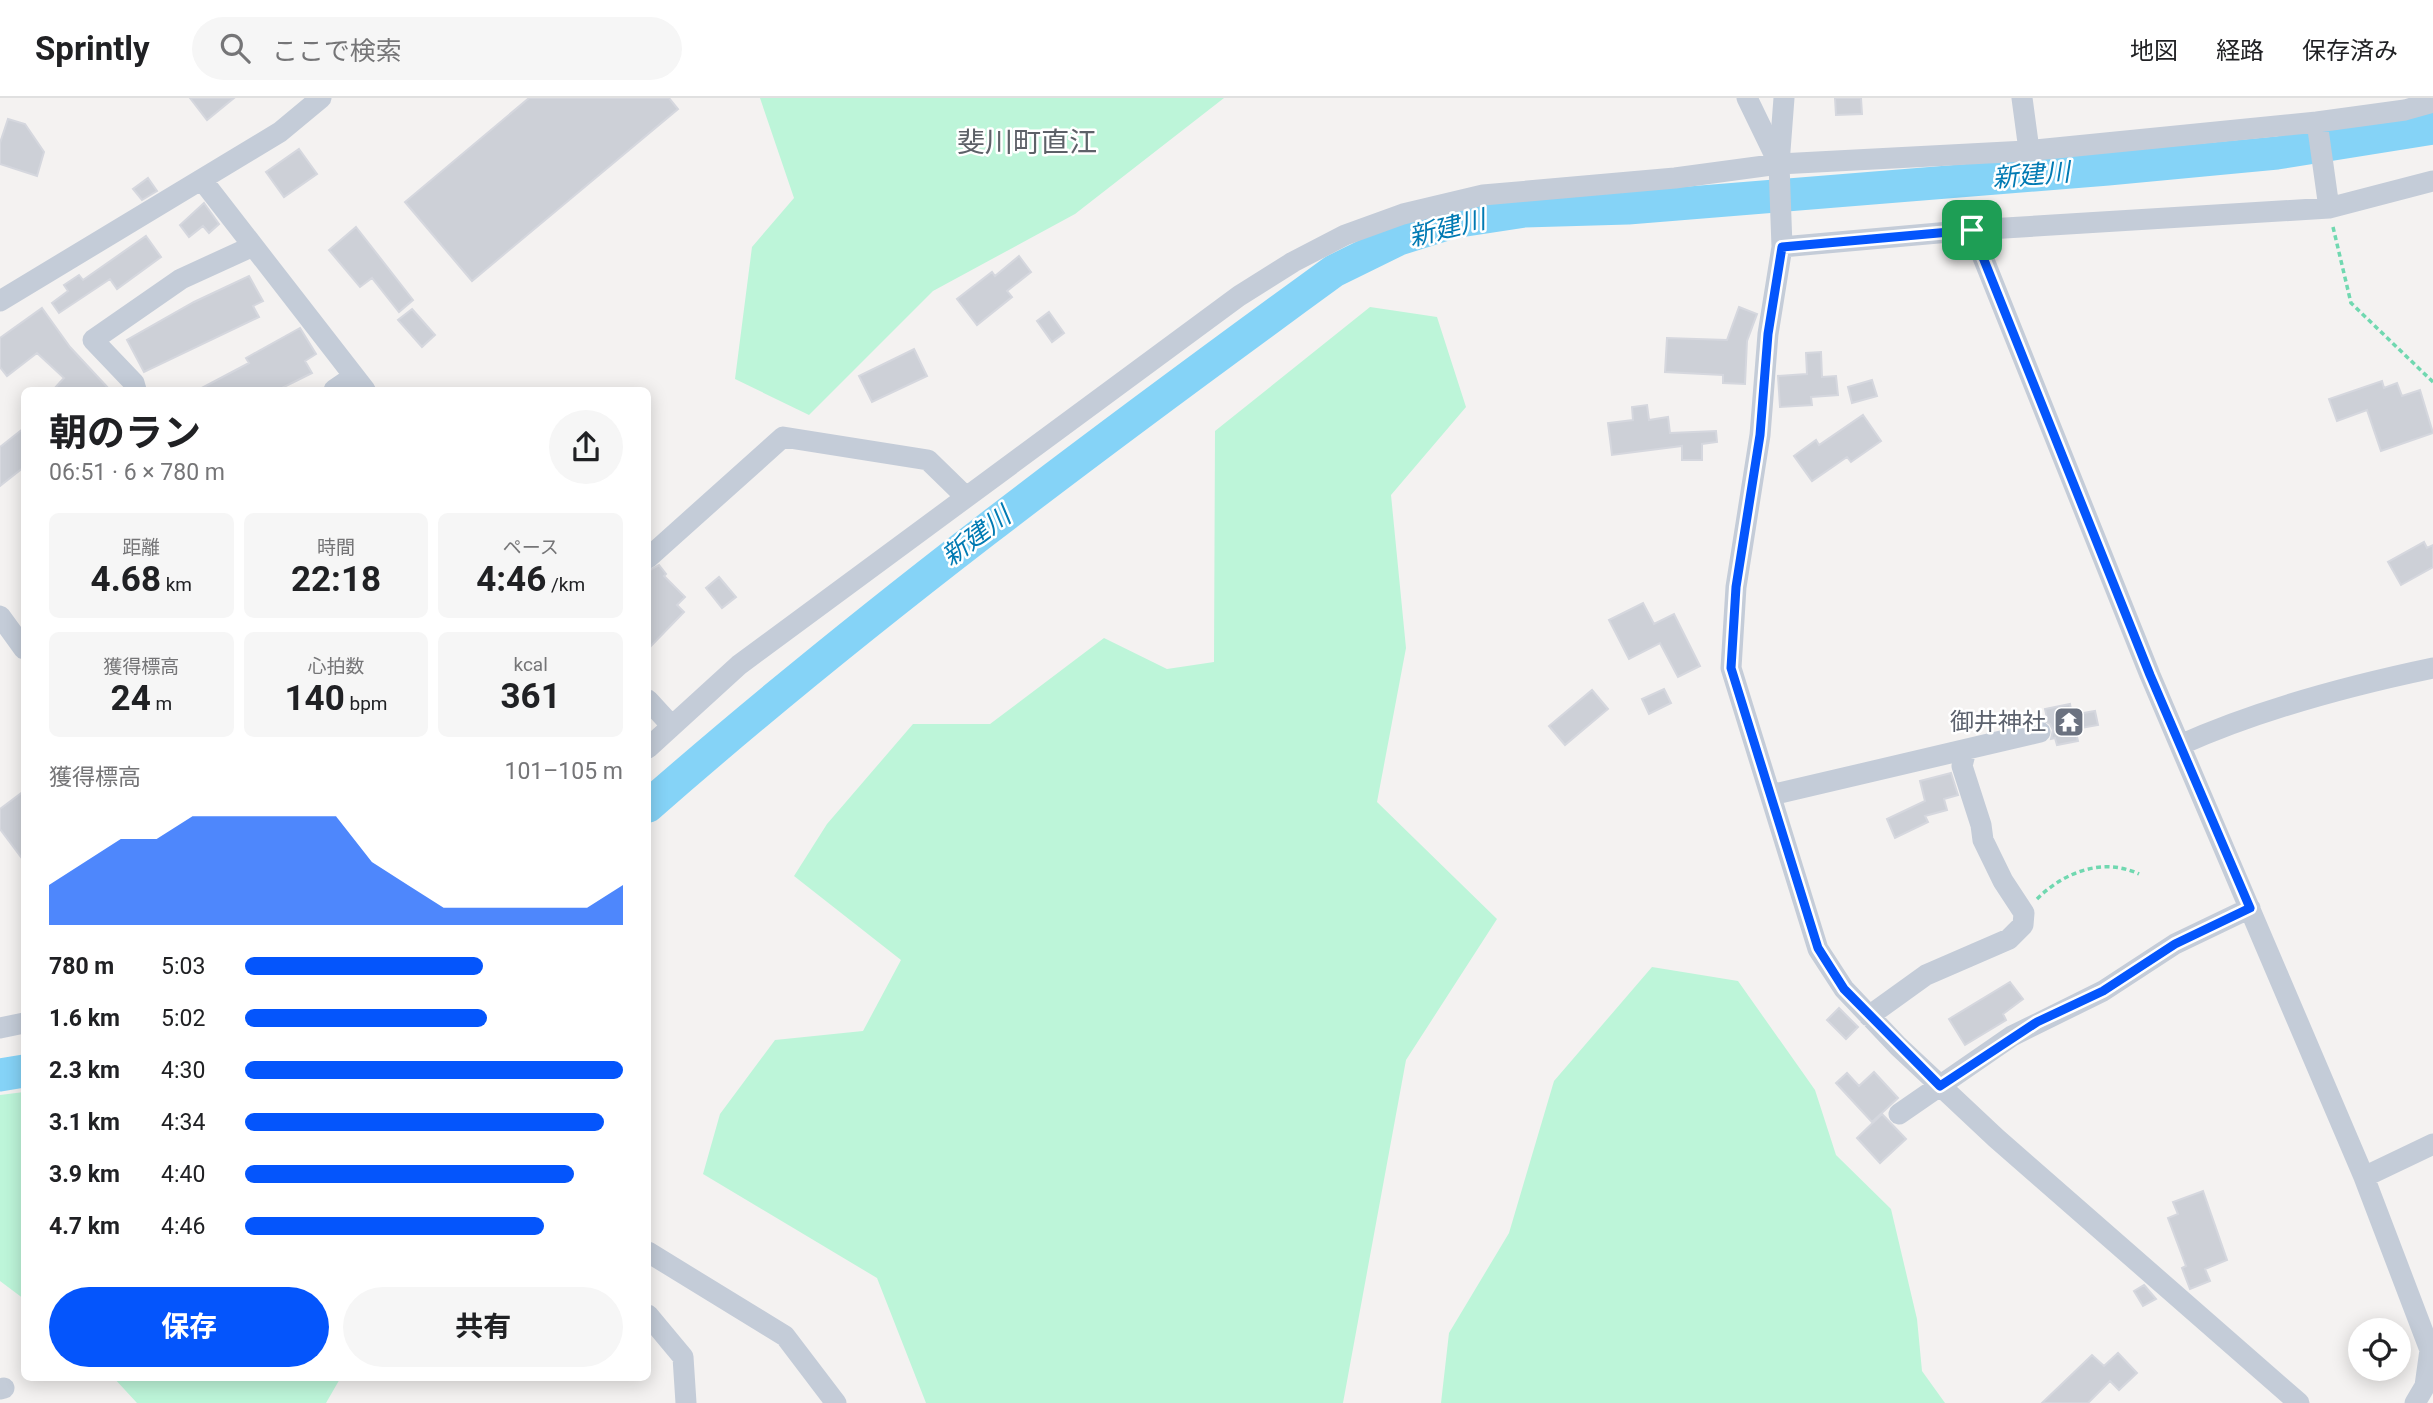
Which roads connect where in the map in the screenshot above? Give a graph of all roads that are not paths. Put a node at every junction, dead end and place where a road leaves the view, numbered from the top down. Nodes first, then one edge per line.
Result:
1 (321, 98) edge
2 (1747, 98) edge
3 (1784, 98) edge
4 (2022, 98) edge
5 (2433, 102) edge
6 (2318, 128) junction
7 (2029, 150) junction
8 (1779, 169) junction
9 (202, 180) junction
10 (2433, 181) edge
11 (2329, 208) junction
12 (1972, 230) junction
13 (1782, 243) junction
14 (253, 246) junction
15 (0, 301) edge
16 (359, 384) edge
17 (135, 387) edge
18 (966, 497) junction
19 (651, 555) edge
20 (0, 616) edge
21 (21, 645) edge
22 (2433, 668) edge
23 (651, 703) edge
24 (671, 725) junction
25 (2040, 732) dead end
26 (651, 745) edge
27 (2180, 745) junction
28 (1966, 750) junction
29 (1771, 795) junction
30 (2250, 908) junction
31 (1869, 1016) junction
32 (21, 1024) edge
33 (0, 1028) edge
34 (1940, 1086) junction
35 (1899, 1114) dead end
36 (2433, 1144) edge
37 (2364, 1177) junction
38 (651, 1254) edge
39 (651, 1319) edge
40 (686, 1403) edge
41 (836, 1403) edge
42 (2299, 1403) edge
43 (2414, 1403) edge

1 - 9 street
2 - 8 street
3 - 8 street
4 - 7 street
5 - 6 street
6 - 7 street
6 - 11 street
7 - 8 street
8 - 13 street
8 - 18 street
9 - 14 street
9 - 15 street
10 - 11 street
11 - 12 street
12 - 13 street
12 - 27 street
13 - 29 street
14 - 16 street
14 - 17 street
18 - 19 street
18 - 24 street
20 - 21 street
22 - 27 street
23 - 24 street
24 - 26 street
25 - 28 street
27 - 30 street
28 - 29 street
28 - 31 street
29 - 31 street
30 - 34 street
30 - 37 street
31 - 34 street
32 - 33 street
34 - 35 street
34 - 42 street
36 - 37 street
37 - 43 street
38 - 41 street
39 - 40 street

